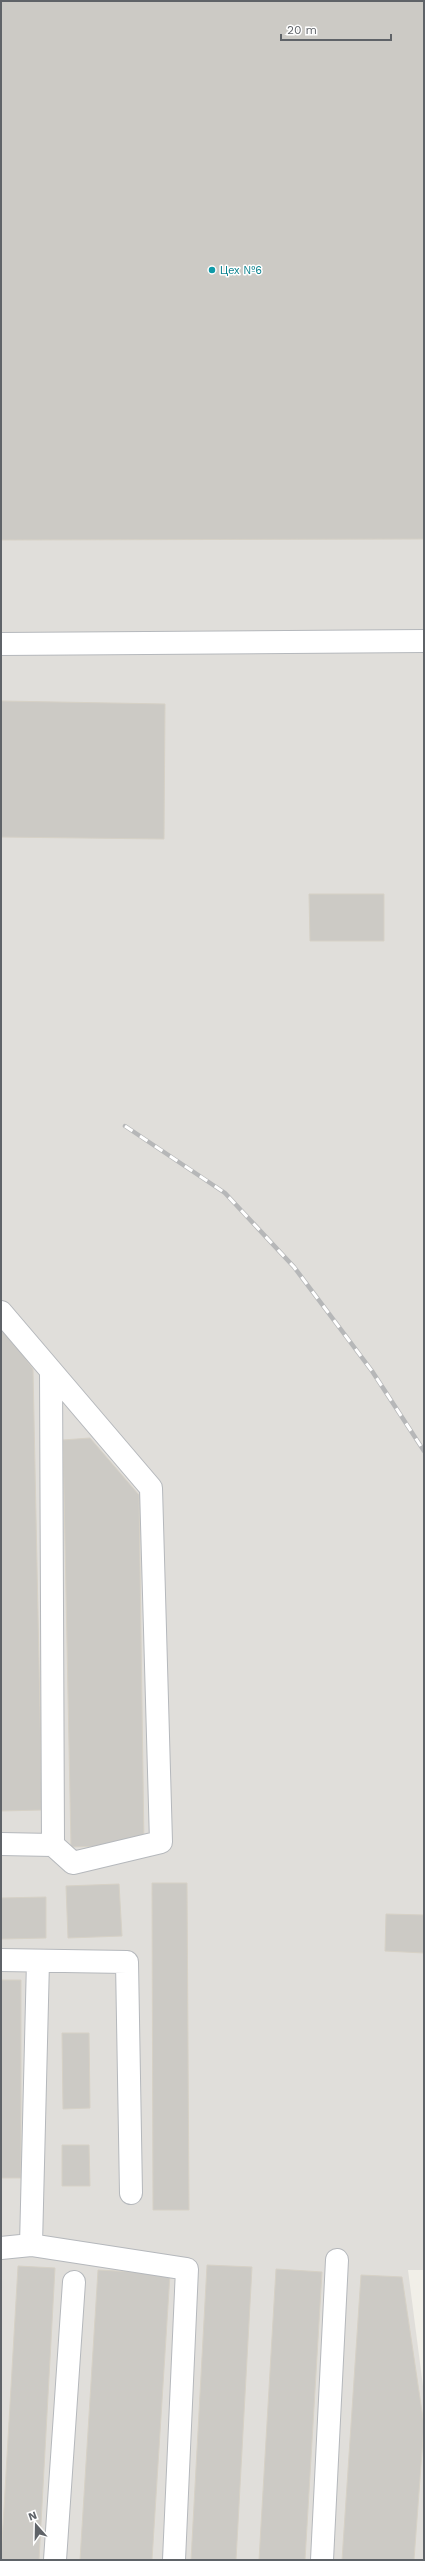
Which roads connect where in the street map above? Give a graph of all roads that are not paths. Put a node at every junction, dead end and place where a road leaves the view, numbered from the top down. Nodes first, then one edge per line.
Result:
1 (424, 641) edge
2 (1, 644) edge
3 (1, 1312) edge
4 (52, 1371) junction
5 (1, 1844) edge
6 (53, 1845) junction
7 (1, 1960) edge
8 (38, 1961) junction
9 (131, 2193) dead end
10 (31, 2245) junction
11 (1, 2248) edge
12 (337, 2260) dead end
13 (74, 2282) dead end
14 (55, 2560) edge
15 (174, 2560) edge
16 (322, 2560) edge

1 - 2 lane
3 - 4 lane
4 - 6 lane
4 - 6 lane
5 - 6 lane
7 - 8 lane
8 - 9 lane
8 - 10 lane
10 - 11 lane
10 - 15 lane
12 - 16 lane
13 - 14 lane

